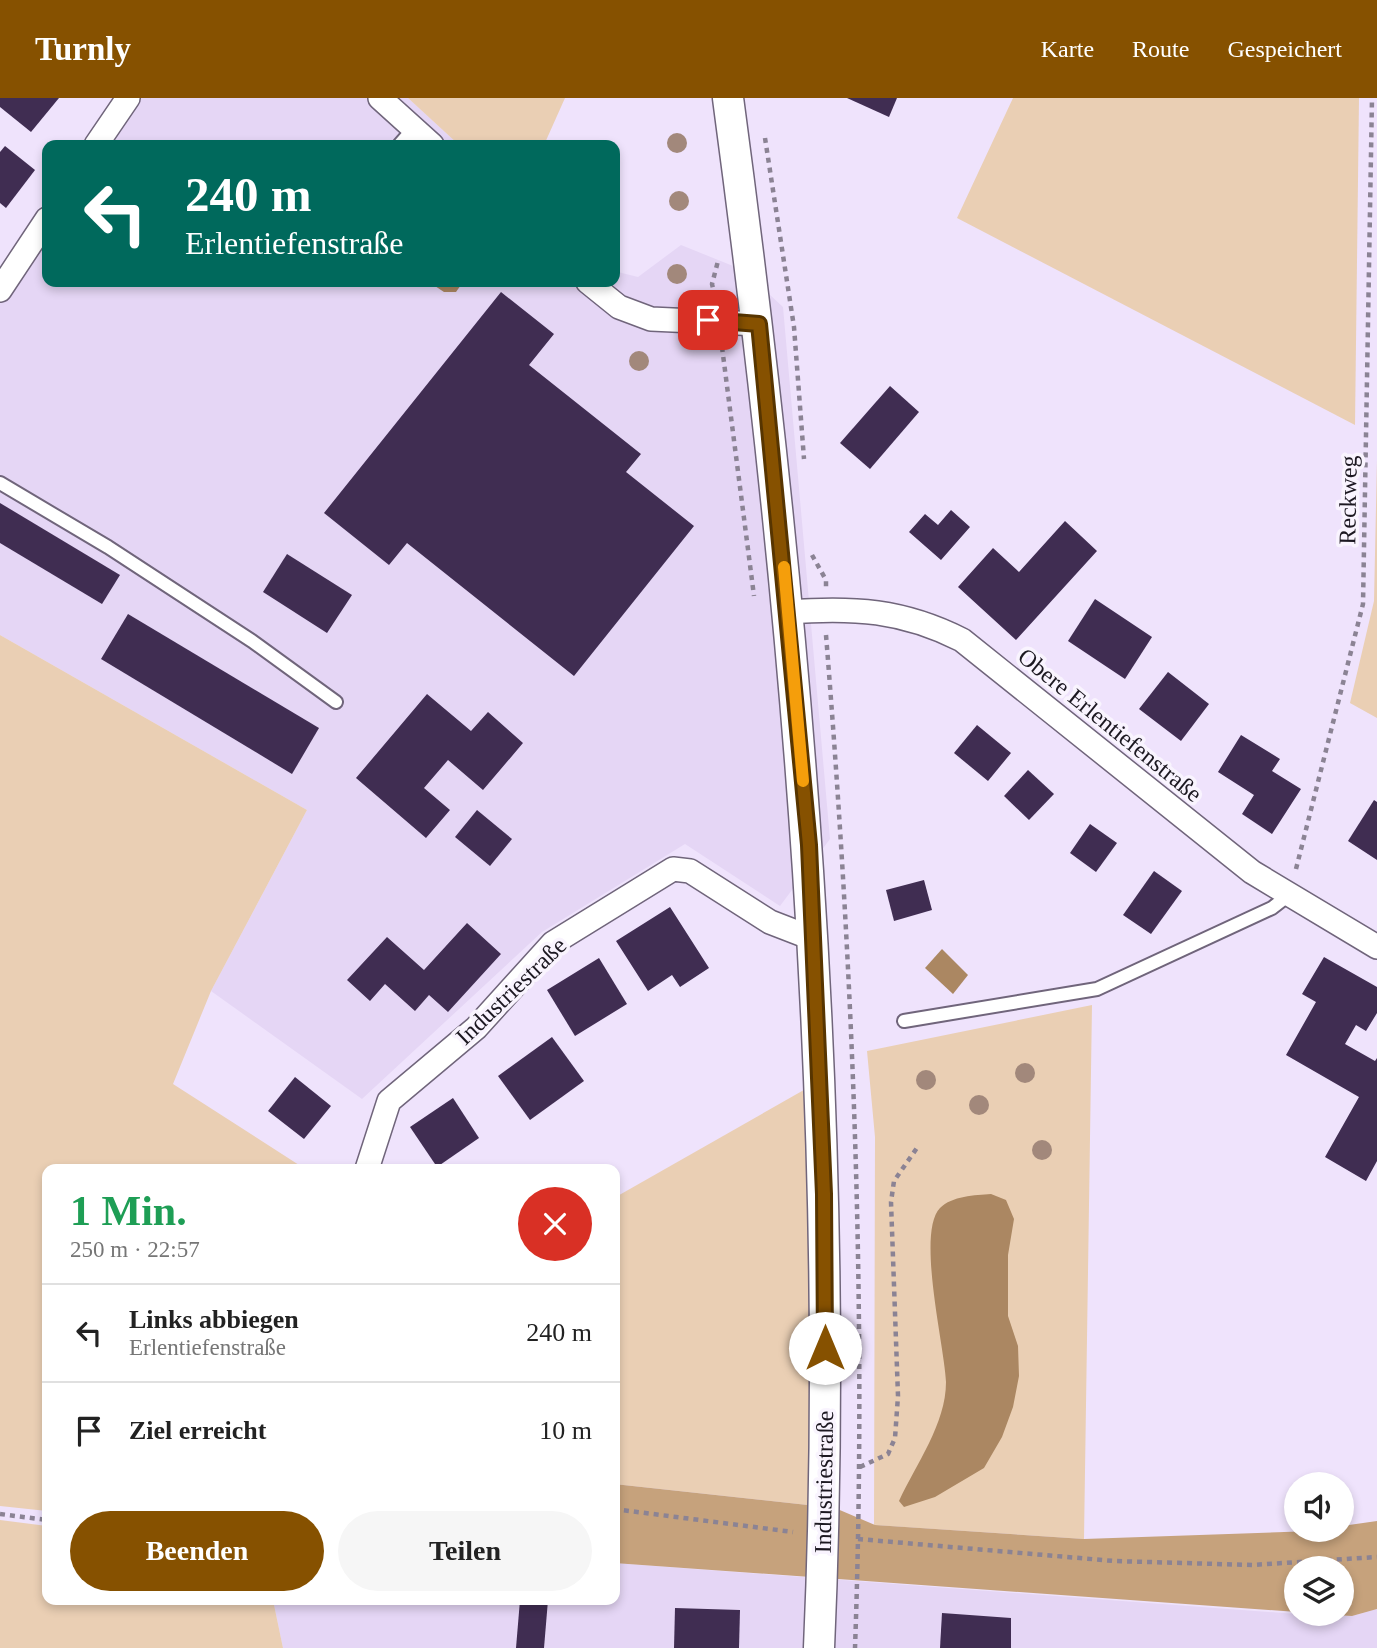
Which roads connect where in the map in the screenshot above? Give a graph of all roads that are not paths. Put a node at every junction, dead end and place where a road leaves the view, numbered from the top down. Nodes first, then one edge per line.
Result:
1 (128, 98) edge
2 (380, 98) edge
3 (728, 98) edge
4 (406, 137) edge
5 (99, 140) edge
6 (42, 226) edge
7 (594, 287) edge
8 (0, 289) edge
9 (759, 324) junction
10 (0, 483) edge
11 (788, 612) junction
12 (336, 702) dead end
13 (1290, 894) junction
14 (814, 939) junction
15 (1377, 947) edge
16 (904, 1021) dead end
17 (369, 1164) edge
18 (819, 1648) edge

1 - 5 street
2 - 4 street
3 - 9 street, Industriestraße
6 - 8 street
7 - 9 street
9 - 11 street, Industriestraße
10 - 12 lane
11 - 13 street, Obere Erlentiefenstraße
11 - 14 street, Industriestraße
13 - 15 street, Obere Erlentiefenstraße
13 - 16 lane
14 - 17 street, Industriestraße
14 - 18 street, Industriestraße

